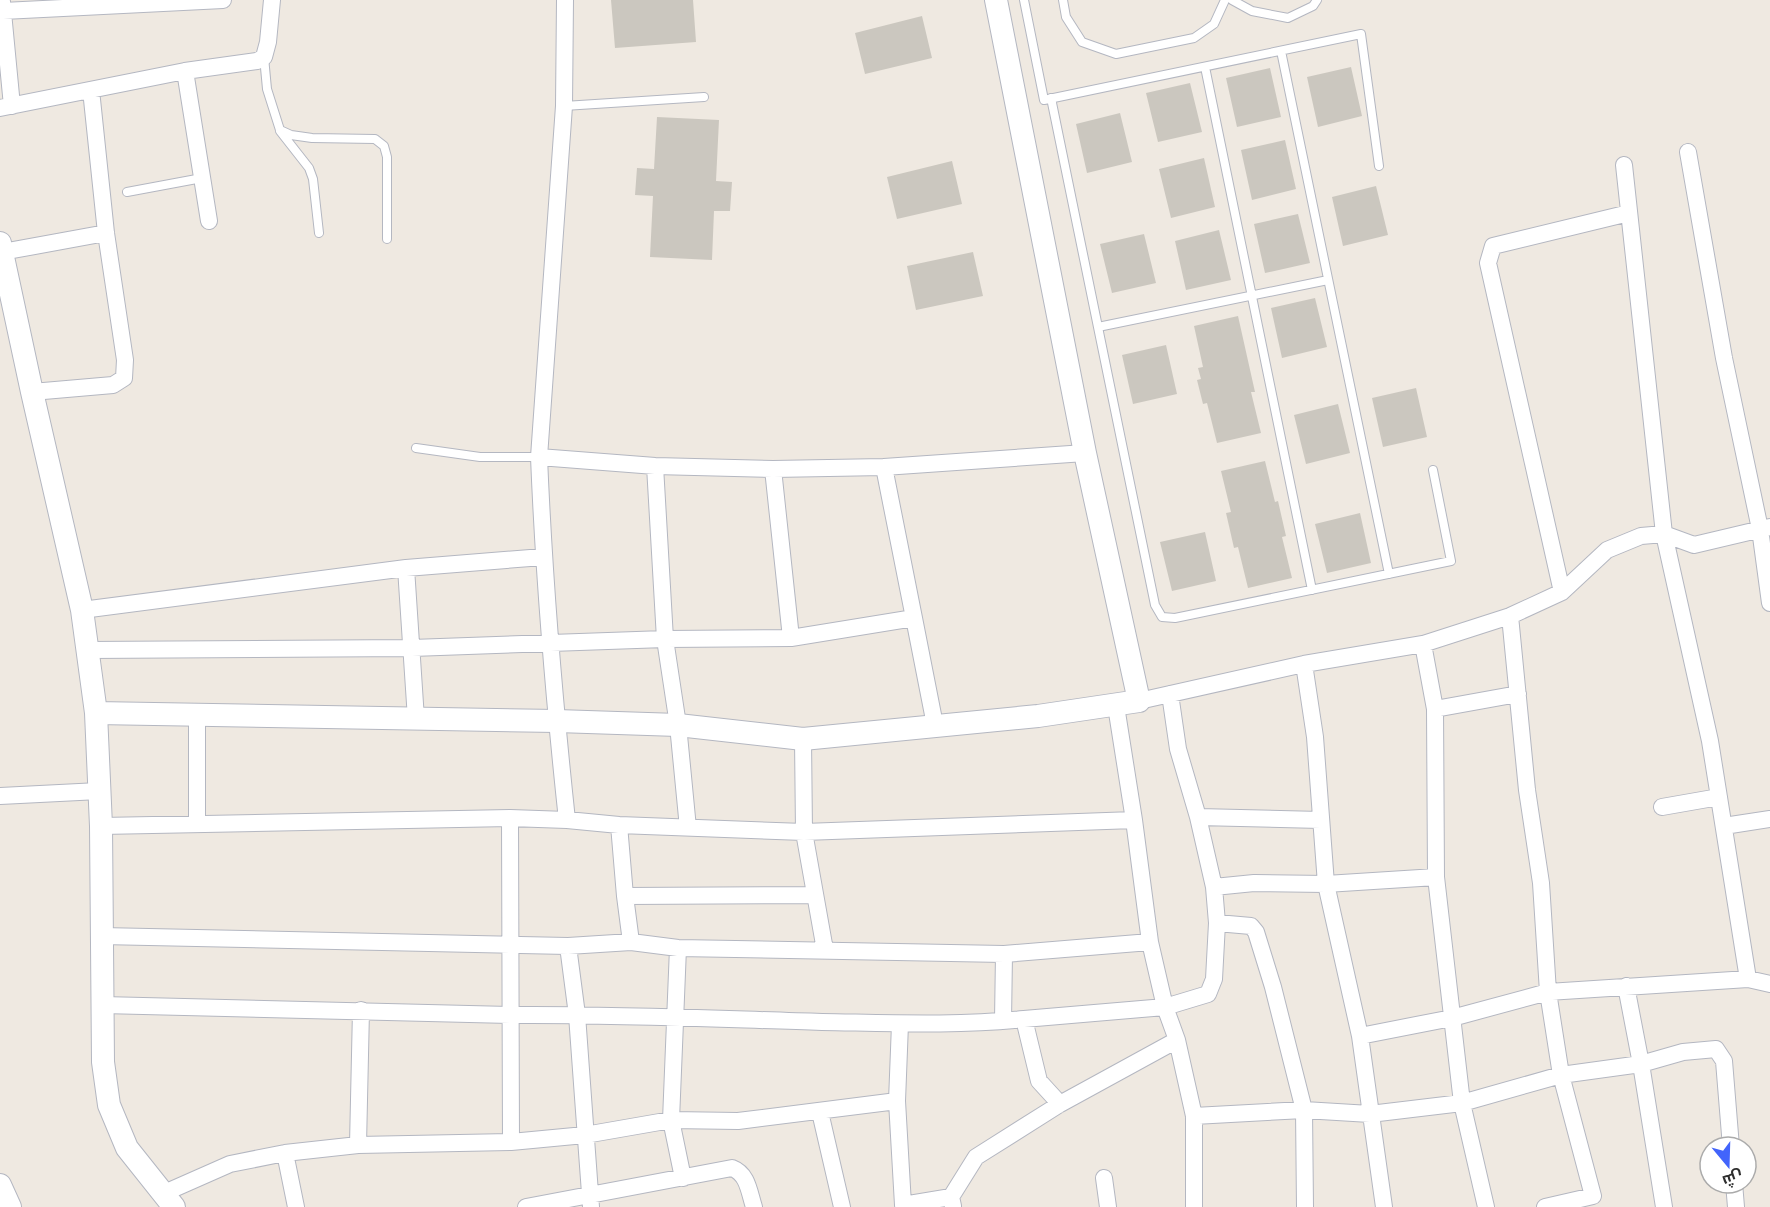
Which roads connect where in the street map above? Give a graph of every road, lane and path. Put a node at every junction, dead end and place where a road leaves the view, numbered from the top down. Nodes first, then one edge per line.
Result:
1 (223, 0) edge
2 (272, 0) edge
3 (565, 0) edge
4 (996, 0) edge
5 (1024, 0) edge
6 (1063, 0) edge
7 (1225, 0) edge
8 (1232, 0) edge
9 (1317, 0) edge
10 (3, 5) edge
11 (1281, 51) junction
12 (264, 57) junction
13 (1204, 67) junction
14 (185, 70) junction
15 (91, 90) junction
16 (704, 97) dead end
17 (1051, 98) junction
18 (564, 106) junction
19 (6, 107) edge
20 (280, 130) junction
21 (1688, 152) dead end
22 (1624, 165) dead end
23 (1379, 166) dead end
24 (202, 178) junction
25 (127, 192) dead end
26 (1629, 213) junction
27 (209, 221) dead end
28 (106, 233) junction
29 (319, 233) dead end
30 (387, 239) dead end
31 (1, 248) edge
32 (1328, 280) junction
33 (1252, 295) junction
34 (1098, 327) junction
35 (32, 392) junction
36 (416, 448) dead end
37 (1085, 453) junction
38 (539, 457) junction
39 (655, 466) junction
40 (884, 467) junction
41 (773, 469) junction
42 (1432, 470) dead end
43 (1765, 528) edge
44 (1664, 534) junction
45 (543, 557) junction
46 (406, 568) junction
47 (1389, 574) junction
48 (1312, 590) junction
49 (1562, 592) junction
50 (1770, 603) edge
51 (82, 610) junction
52 (1510, 616) junction
53 (915, 618) junction
54 (791, 638) junction
55 (665, 639) junction
56 (549, 642) junction
57 (1423, 644) junction
58 (412, 648) junction
59 (87, 650) junction
60 (1304, 664) junction
61 (1170, 694) junction
62 (1518, 694) junction
63 (1139, 701) junction
64 (1116, 706) junction
65 (1435, 710) junction
66 (96, 713) junction
67 (196, 716) junction
68 (416, 719) junction
69 (557, 721) junction
70 (678, 725) junction
71 (935, 725) junction
72 (803, 739) junction
73 (99, 792) junction
74 (0, 796) edge
75 (1719, 797) junction
76 (1662, 807) dead end
77 (1198, 817) junction
78 (510, 818) junction
79 (1770, 819) edge
80 (567, 820) junction
81 (1134, 820) junction
82 (1321, 820) junction
83 (198, 823) junction
84 (619, 825) junction
85 (101, 826) junction
86 (1724, 826) junction
87 (688, 828) junction
88 (804, 832) junction
89 (1436, 877) junction
90 (1326, 884) junction
91 (1214, 887) junction
92 (815, 895) junction
93 (625, 896) junction
94 (1217, 923) junction
95 (101, 936) junction
96 (631, 942) junction
97 (1150, 942) junction
98 (511, 944) junction
99 (568, 946) junction
100 (678, 948) junction
101 (825, 950) junction
102 (1004, 954) junction
103 (1748, 979) junction
104 (1770, 984) edge
105 (1626, 986) junction
106 (1548, 992) junction
107 (102, 1005) junction
108 (1165, 1007) junction
109 (361, 1010) junction
110 (511, 1015) junction
111 (577, 1015) junction
112 (674, 1018) junction
113 (1452, 1018) junction
114 (1024, 1019) junction
115 (1003, 1021) junction
116 (900, 1024) junction
117 (1360, 1036) junction
118 (1177, 1040) junction
119 (1641, 1064) junction
120 (1561, 1075) junction
121 (897, 1101) junction
122 (1462, 1103) junction
123 (1060, 1104) junction
124 (1304, 1110) junction
125 (820, 1112) junction
126 (1370, 1114) junction
127 (1194, 1116) junction
128 (671, 1120) junction
129 (585, 1134) junction
130 (1730, 1135) edge
131 (511, 1142) junction
132 (358, 1145) junction
133 (285, 1153) junction
134 (683, 1178) junction
135 (1104, 1178) dead end
136 (0, 1185) edge
137 (168, 1200) edge
138 (590, 1201) edge
139 (952, 1202) edge
140 (898, 1206) edge
141 (10, 1207) edge
142 (296, 1207) edge
143 (526, 1207) edge
144 (754, 1207) edge
145 (842, 1207) edge
146 (1108, 1207) edge
147 (1194, 1207) edge
148 (1305, 1207) edge
149 (1384, 1207) edge
150 (1485, 1207) edge
151 (1545, 1207) edge
152 (1664, 1207) edge

1 - 10 street
2 - 12 street
3 - 18 street
4 - 37 street
5 - 17 lane
6 - 7 lane
8 - 9 lane
10 - 19 street
11 - 13 lane
11 - 23 lane
11 - 32 lane
12 - 14 street
12 - 20 lane
13 - 17 lane
13 - 33 lane
14 - 15 street
14 - 24 street
15 - 19 street
15 - 28 street
16 - 18 lane
17 - 34 lane
18 - 38 street
20 - 29 lane
20 - 30 lane
21 - 43 street
22 - 26 street
24 - 25 lane
24 - 27 street
26 - 44 street
26 - 49 street
28 - 31 street
28 - 35 street
31 - 35 street
32 - 33 lane
32 - 47 lane
33 - 34 lane
33 - 48 lane
34 - 48 lane
35 - 51 street
36 - 38 lane
37 - 40 street
37 - 63 street
38 - 39 street
38 - 45 street
39 - 41 street
39 - 55 street
40 - 41 street
40 - 53 street
41 - 54 street
42 - 47 lane
43 - 44 street
43 - 50 street
44 - 49 street
44 - 75 street
45 - 46 street
45 - 56 street
46 - 51 street
46 - 58 street
47 - 48 lane
49 - 52 street
51 - 59 street
52 - 57 street
52 - 62 street
53 - 54 street
53 - 71 street
54 - 55 street
55 - 56 street
55 - 70 street
56 - 58 street
56 - 69 street
57 - 60 street
57 - 65 street
58 - 59 street
58 - 68 street
59 - 66 street
60 - 61 street
60 - 82 street
61 - 63 street
61 - 77 street
62 - 65 street
62 - 106 street
63 - 64 street
64 - 71 street
64 - 81 street
65 - 89 street
66 - 67 street
66 - 73 street
67 - 68 street
67 - 83 street
68 - 69 street
69 - 70 street
69 - 80 street
70 - 72 street
70 - 87 street
71 - 72 street
72 - 88 street
73 - 74 street
73 - 85 street
75 - 76 street
75 - 86 street
77 - 82 street
77 - 91 street
78 - 80 street
78 - 83 street
78 - 98 street
79 - 86 street
80 - 84 street
81 - 88 street
81 - 97 street
82 - 90 street
83 - 85 street
84 - 87 street
84 - 93 street
85 - 95 street
86 - 103 street
87 - 88 street
88 - 92 street
89 - 90 street
89 - 113 street
90 - 91 street
90 - 117 street
91 - 94 street
92 - 93 street
92 - 101 street
93 - 96 street
94 - 108 street
94 - 124 street
95 - 98 street
95 - 107 street
96 - 99 street
96 - 100 street
97 - 102 street
97 - 108 street
98 - 99 street
98 - 110 street
99 - 111 street
100 - 101 street
100 - 112 street
101 - 102 street
102 - 115 street
103 - 104 street
103 - 105 street
105 - 106 street
105 - 119 street
106 - 113 street
106 - 120 street
107 - 109 street
107 - 137 street
108 - 114 street
108 - 118 street
109 - 110 street
109 - 132 street
110 - 111 street
110 - 131 street
111 - 112 street
111 - 129 street
112 - 116 street
112 - 128 street
113 - 117 street
113 - 122 street
114 - 115 street
114 - 123 street
115 - 116 street
116 - 121 street
117 - 126 street
118 - 123 street
118 - 127 street
119 - 120 street
119 - 130 street
119 - 152 street
120 - 122 street
120 - 151 street
121 - 125 street
121 - 140 street
122 - 126 street
122 - 150 street
123 - 139 street
124 - 126 street
124 - 127 street
124 - 148 street
125 - 128 street
125 - 145 street
126 - 149 street
127 - 147 street
128 - 129 street
128 - 134 street
129 - 131 street
129 - 138 street
131 - 132 street
132 - 133 street
133 - 137 street
133 - 142 street
134 - 138 street
134 - 144 street
135 - 146 street
136 - 141 street
138 - 143 street
139 - 140 street

